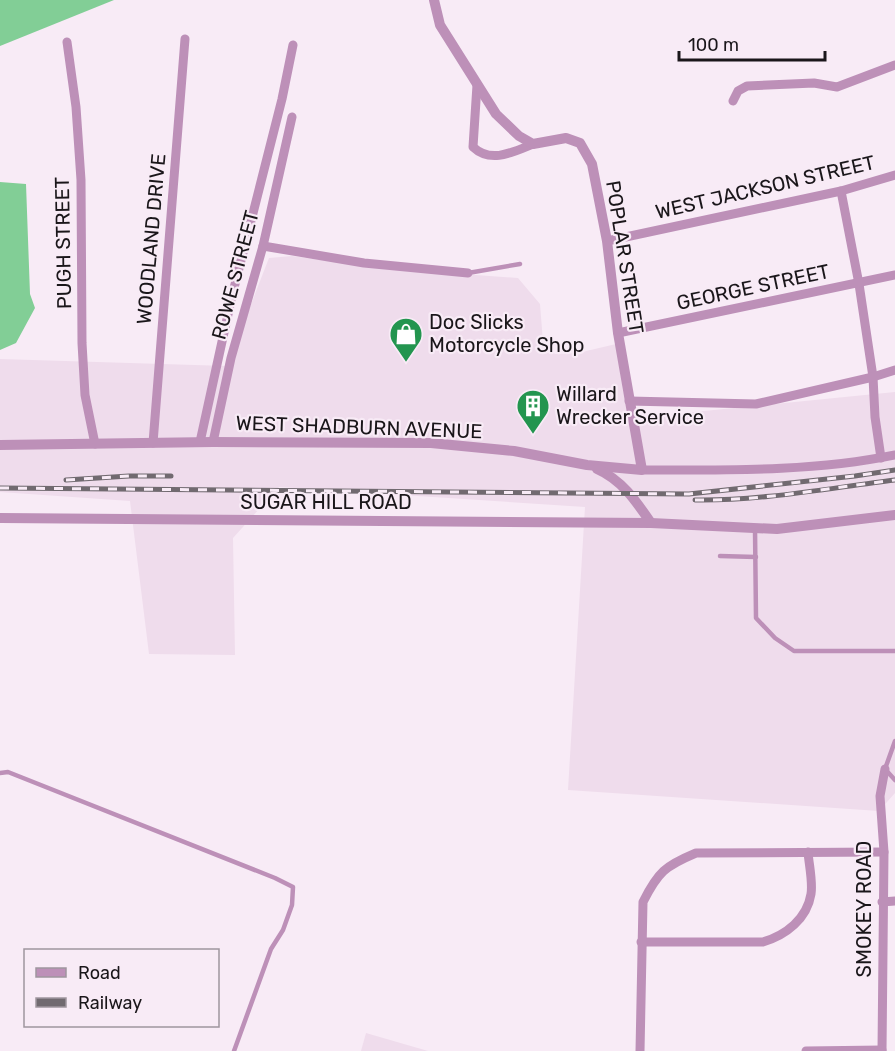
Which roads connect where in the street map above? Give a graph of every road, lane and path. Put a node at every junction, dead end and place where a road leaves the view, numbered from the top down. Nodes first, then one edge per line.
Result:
1 (434, 0) edge
2 (185, 39) dead end
3 (67, 42) dead end
4 (293, 45) dead end
5 (895, 65) edge
6 (477, 85) junction
7 (732, 100) dead end
8 (292, 117) dead end
9 (533, 144) junction
10 (895, 175) edge
11 (841, 191) junction
12 (608, 241) junction
13 (263, 246) junction
14 (520, 264) dead end
15 (468, 273) joint
16 (895, 275) edge
17 (859, 284) junction
18 (618, 333) junction
19 (895, 370) edge
20 (873, 377) junction
21 (629, 401) junction
22 (200, 442) junction
23 (213, 442) junction
24 (153, 443) junction
25 (95, 444) junction
26 (0, 445) edge
27 (895, 455) edge
28 (881, 458) junction
29 (587, 465) junction
30 (642, 470) junction
31 (895, 515) edge
32 (0, 518) edge
33 (651, 523) junction
34 (755, 529) junction
35 (720, 556) dead end
36 (756, 557) junction
37 (895, 651) edge
38 (895, 741) edge
39 (0, 767) edge
40 (885, 769) junction
41 (8, 771) junction
42 (0, 773) edge
43 (895, 780) edge
44 (808, 852) junction
45 (884, 852) junction
46 (895, 901) edge
47 (882, 902) junction
48 (642, 942) junction
49 (882, 1050) edge
50 (234, 1051) edge
51 (640, 1051) edge
52 (806, 1051) edge

1 - 6 street
2 - 24 street, WOODLAND DRIVE
3 - 25 street, PUGH STREET
4 - 22 street
5 - 7 street
6 - 9 street
6 - 9 street, POPLAR STREET
8 - 13 street, ROWE STREET
9 - 12 street, POPLAR STREET
10 - 11 street, WEST JACKSON STREET
11 - 12 street, WEST JACKSON STREET
11 - 17 street
12 - 18 street, POPLAR STREET
13 - 15 street
13 - 23 street, ROWE STREET
14 - 15 lane
16 - 17 street, GEORGE STREET
17 - 18 street, GEORGE STREET
17 - 20 street
18 - 21 street, POPLAR STREET
19 - 20 street
20 - 21 street
20 - 28 street
21 - 30 street, POPLAR STREET
22 - 23 street, WEST SHADBURN AVENUE
22 - 24 street, WEST SHADBURN AVENUE
23 - 29 street, WEST SHADBURN AVENUE
24 - 25 street, WEST SHADBURN AVENUE
25 - 26 street, WEST SHADBURN AVENUE
27 - 28 street, WEST SHADBURN AVENUE
28 - 30 street, WEST SHADBURN AVENUE
29 - 30 street, WEST SHADBURN AVENUE
29 - 33 street
31 - 34 street, SUGAR HILL ROAD
32 - 33 street, SUGAR HILL ROAD
33 - 34 street, SUGAR HILL ROAD
34 - 36 lane
35 - 36 lane
36 - 37 lane
38 - 40 lane
39 - 41 lane
40 - 43 lane
40 - 45 street, SMOKEY ROAD
41 - 42 lane
41 - 50 lane
44 - 45 street
44 - 48 street
44 - 48 street
45 - 47 street, SMOKEY ROAD
46 - 47 street
47 - 49 street, SMOKEY ROAD
48 - 51 street
49 - 52 street

